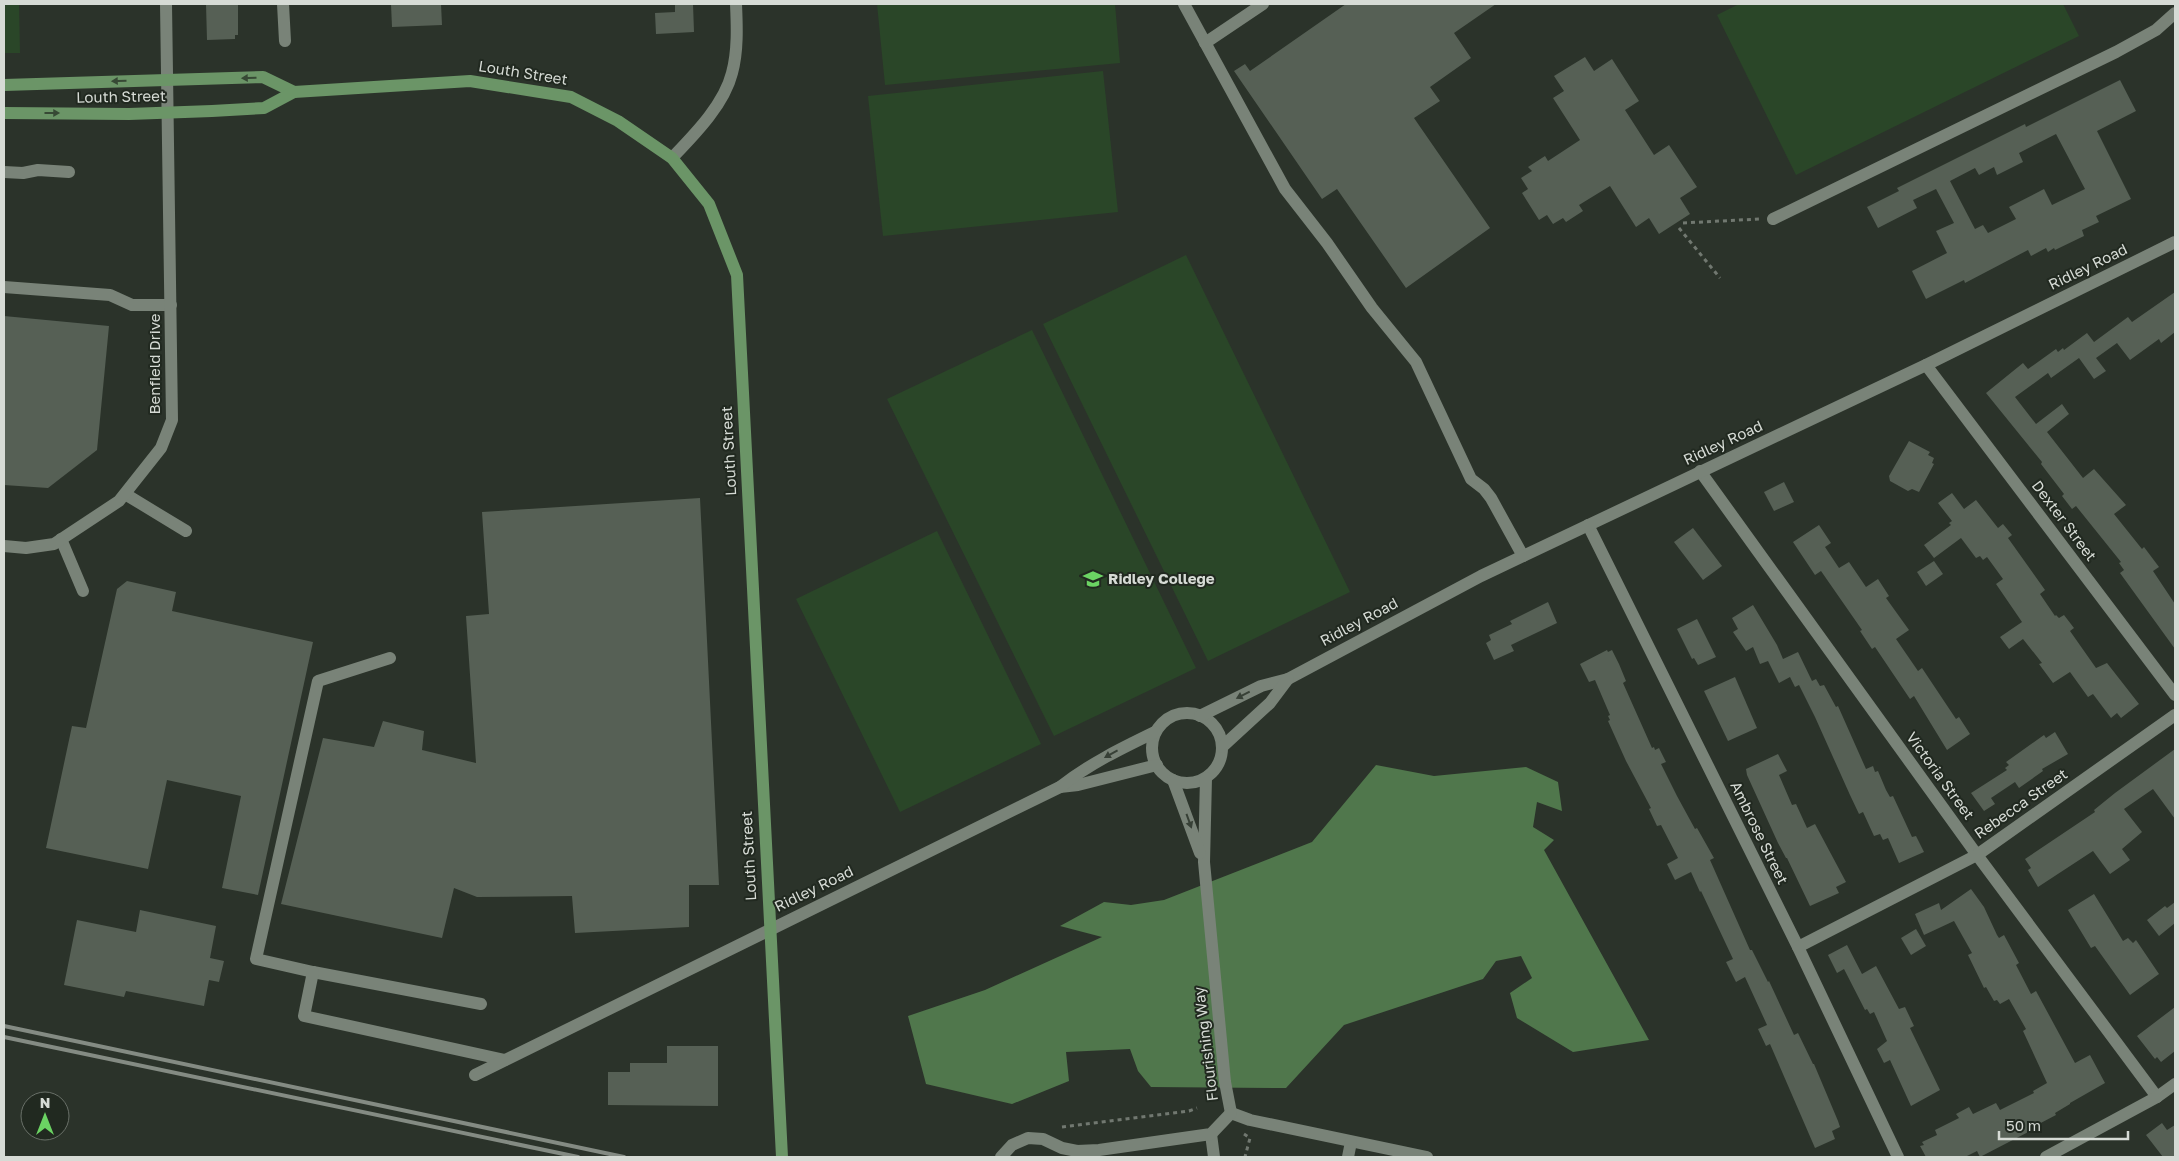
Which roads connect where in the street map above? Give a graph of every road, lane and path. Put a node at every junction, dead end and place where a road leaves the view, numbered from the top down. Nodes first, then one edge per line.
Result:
1 (166, 4) edge
2 (283, 4) edge
3 (736, 4) edge
4 (1184, 4) edge
5 (1263, 4) edge
6 (2175, 13) edge
7 (285, 41) dead end
8 (1205, 43) junction
9 (168, 80) junction
10 (4, 85) edge
11 (294, 92) junction
12 (168, 112) junction
13 (4, 113) edge
14 (672, 158) junction
15 (4, 172) edge
16 (69, 172) dead end
17 (1759, 219) dead end
18 (1773, 219) dead end
19 (1683, 223) dead end
20 (1679, 228) dead end
21 (2175, 242) edge
22 (1720, 278) dead end
23 (4, 287) edge
24 (171, 305) junction
25 (1926, 366) junction
26 (1700, 471) junction
27 (125, 494) junction
28 (1588, 525) junction
29 (186, 531) dead end
30 (60, 539) junction
31 (4, 546) edge
32 (1523, 556) junction
33 (83, 591) dead end
34 (390, 658) dead end
35 (1288, 679) junction
36 (2175, 695) edge
37 (2175, 715) edge
38 (1200, 716) junction
39 (1155, 732) junction
40 (1222, 747) junction
41 (1156, 766) junction
42 (1206, 778) junction
43 (1172, 780) junction
44 (1060, 787) junction
45 (1977, 855) junction
46 (1204, 862) junction
47 (769, 929) junction
48 (1798, 947) junction
49 (313, 972) junction
50 (481, 1004) dead end
51 (505, 1060) junction
52 (475, 1075) dead end
53 (2175, 1084) edge
54 (2157, 1096) junction
55 (1196, 1108) dead end
56 (1231, 1113) junction
57 (1062, 1127) dead end
58 (1238, 1131) dead end
59 (1211, 1134) junction
60 (1351, 1142) junction
61 (782, 1157) edge
62 (1001, 1157) edge
63 (1214, 1157) edge
64 (1246, 1157) edge
65 (1348, 1157) edge
66 (1426, 1157) edge
67 (1898, 1157) edge
68 (2046, 1157) edge

1 - 9 street, Benfield Drive
2 - 7 street
3 - 14 street
4 - 8 street
5 - 8 street
6 - 18 street
8 - 32 street
9 -> 10 main road, Louth Street
11 -> 9 main road, Louth Street
9 - 12 street, Benfield Drive
11 - 12 main road, Louth Street
11 - 14 main road, Louth Street
13 -> 12 main road, Louth Street
12 - 24 street, Benfield Drive
14 - 47 main road, Louth Street
15 - 16 street
17 - 19 path
20 - 22 path
21 - 25 street, Ridley Road
23 - 24 street
24 - 27 street, Benfield Drive
25 - 26 street, Ridley Road
25 - 36 street, Dexter Street
26 - 28 street, Ridley Road
26 - 45 street, Victoria Street
27 - 29 street
27 - 30 street, Benfield Drive
28 - 32 street, Ridley Road
28 - 48 street, Ambrose Street
30 - 31 street, Benfield Drive
30 - 33 street
32 - 35 street, Ridley Road
34 - 49 street
35 -> 38 street, Ridley Road
35 - 40 street, Ridley Road
37 - 45 street, Rebecca Street
38 - 39 street
38 - 40 street
39 - 41 street
39 -> 44 street, Ridley Road
40 - 42 street
41 - 43 street
41 - 44 street, Ridley Road
42 - 43 street
42 - 46 street, Flourishing Way
43 -> 46 street, Flourishing Way
44 - 47 street, Ridley Road
45 - 48 street, Rebecca Street
45 - 54 street, Victoria Street
46 - 56 street, Flourishing Way
47 - 51 street, Ridley Road
47 - 61 main road, Louth Street
48 - 67 street, Ambrose Street
49 - 50 street
49 - 51 street
51 - 52 street, Ridley Road
53 - 54 street
54 - 68 street
55 - 57 path
56 - 59 street
56 - 60 street, Flourishing Way
58 - 64 path
59 - 62 street
59 - 63 street
60 - 65 street
60 - 66 street, Flourishing Way

